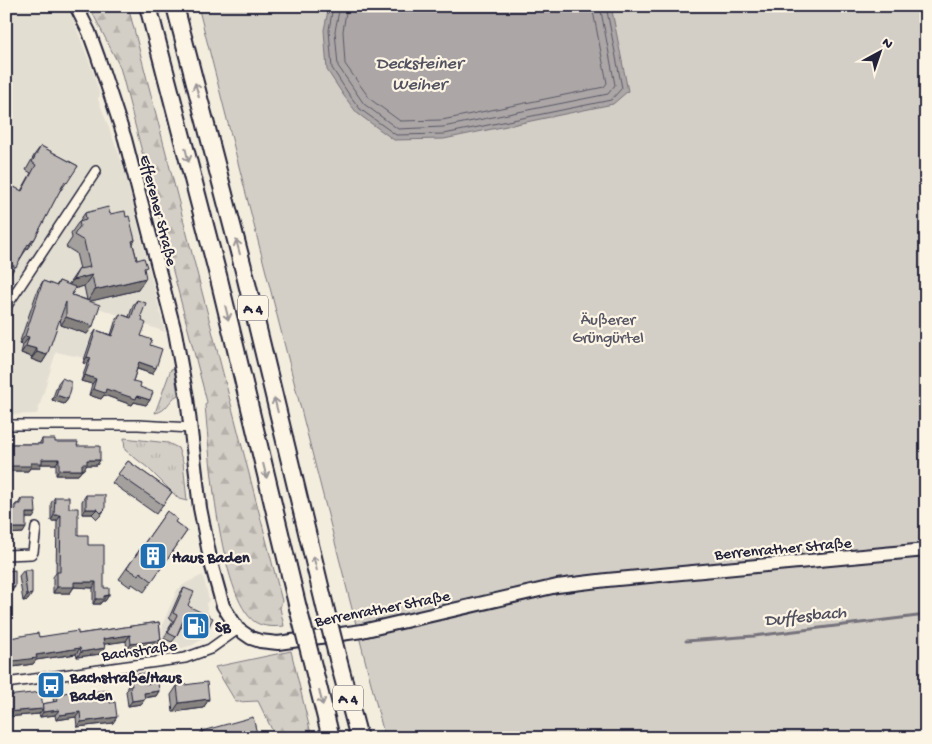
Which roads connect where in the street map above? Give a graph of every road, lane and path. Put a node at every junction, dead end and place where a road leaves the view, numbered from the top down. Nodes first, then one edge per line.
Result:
1 (76, 6) edge
2 (148, 6) edge
3 (175, 6) edge
4 (96, 171) dead end
5 (10, 292) edge
6 (6, 306) edge
7 (6, 425) edge
8 (191, 428) junction
9 (36, 528) dead end
10 (926, 550) edge
11 (6, 555) edge
12 (238, 629) junction
13 (6, 683) edge
14 (331, 738) edge
15 (359, 738) edge

1 - 8 street, Efferener Straße
2 -> 14 highway, A 4, bridge
15 -> 3 highway, A 4, bridge
4 - 5 street
5 - 6 street
7 - 8 street
8 - 12 street, Berrenrather Straße
9 - 11 street
10 - 12 street, Berrenrather Straße
12 - 13 street, Bachstraße

